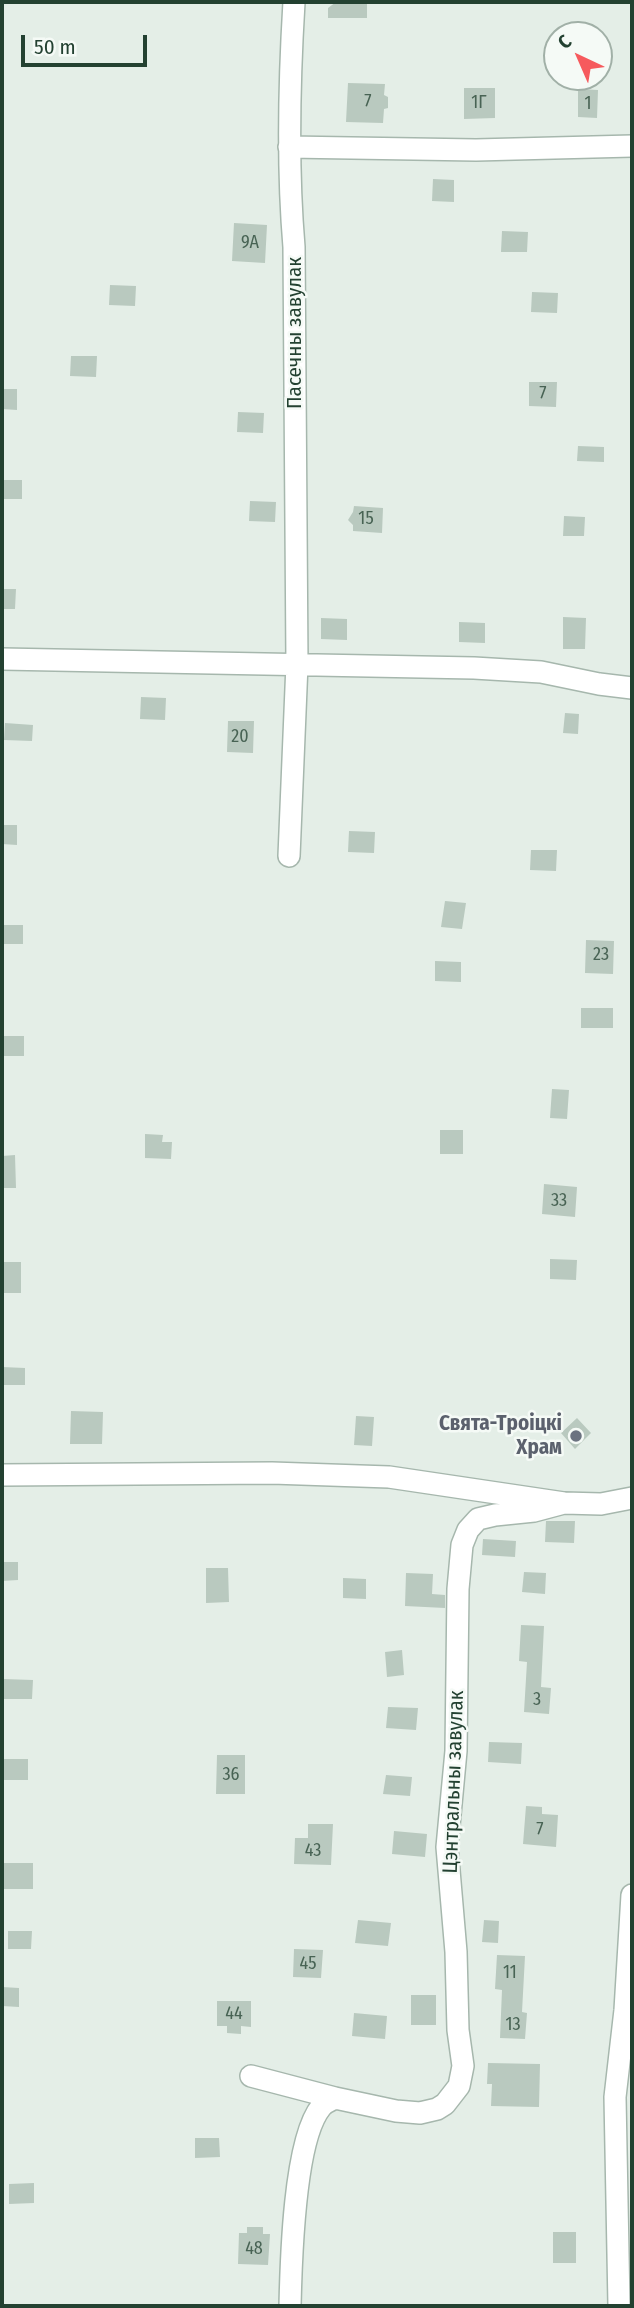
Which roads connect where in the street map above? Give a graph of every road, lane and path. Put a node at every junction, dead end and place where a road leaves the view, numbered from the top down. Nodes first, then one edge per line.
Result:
1 (295, 2) edge
2 (632, 146) edge
3 (289, 147) junction
4 (2, 659) edge
5 (297, 664) junction
6 (632, 688) edge
7 (289, 856) dead end
8 (2, 1475) edge
9 (632, 1498) edge
10 (565, 1503) junction
11 (632, 1895) edge
12 (251, 2077) dead end
13 (335, 2098) junction
14 (290, 2306) edge
15 (620, 2306) edge

1 - 3 street, Пасечны завулак
2 - 3 street
3 - 5 street, Пасечны завулак
4 - 5 street
5 - 6 street
5 - 7 street, Пасечны завулак
8 - 10 street
9 - 10 street
10 - 13 street, Цэнтральны завулак
11 - 15 street
12 - 13 street
13 - 14 street

